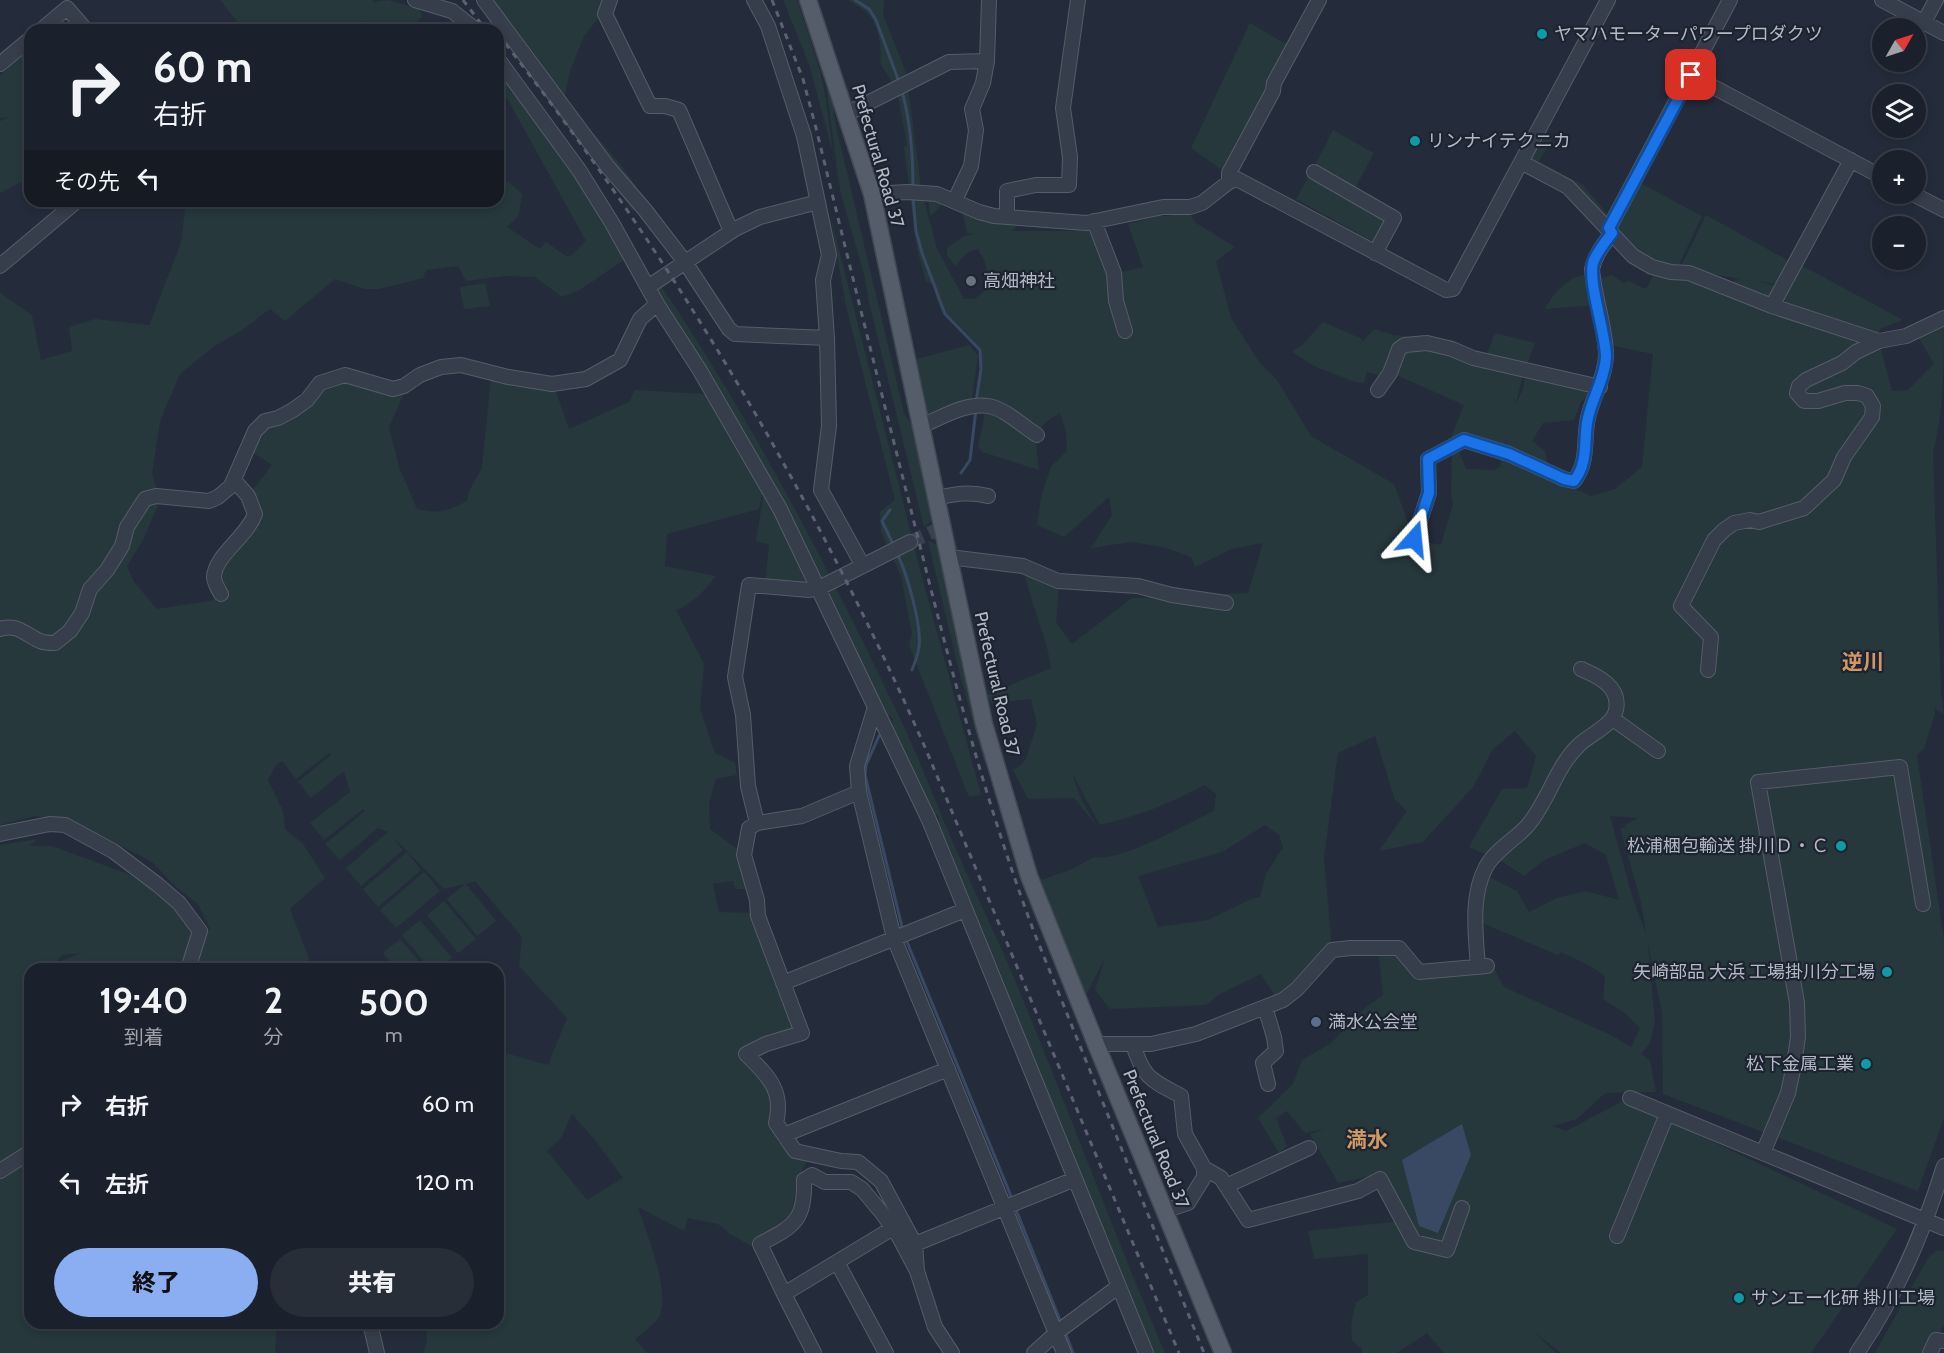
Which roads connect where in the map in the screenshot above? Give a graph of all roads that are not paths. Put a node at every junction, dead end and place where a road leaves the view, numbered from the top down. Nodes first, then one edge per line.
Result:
1 (415, 0) edge
2 (484, 0) edge
3 (610, 0) edge
4 (754, 0) edge
5 (808, 0) edge
6 (988, 0) edge
7 (1078, 0) edge
8 (1319, 0) edge
9 (1608, 0) edge
10 (1730, 0) edge
11 (1882, 0) edge
12 (1936, 0) edge
13 (68, 3) edge
14 (1916, 18) edge
15 (1926, 18) edge
16 (1926, 23) edge
17 (47, 24) edge
18 (82, 24) edge
19 (468, 24) edge
20 (502, 24) edge
21 (504, 27) edge
22 (1944, 33) edge
23 (24, 44) edge
24 (987, 62) junction
25 (0, 64) edge
26 (504, 67) edge
27 (1691, 75) junction
28 (846, 114) junction
29 (1851, 160) junction
30 (1521, 162) junction
31 (1314, 172) dead end
32 (1872, 172) edge
33 (1229, 182) junction
34 (872, 194) junction
35 (955, 200) junction
36 (1926, 201) edge
37 (818, 202) junction
38 (70, 207) edge
39 (1944, 210) edge
40 (1007, 217) junction
41 (1094, 221) junction
42 (731, 231) junction
43 (1610, 232) junction
44 (1375, 253) junction
45 (685, 262) junction
46 (0, 266) edge
47 (648, 287) junction
48 (657, 304) junction
49 (1772, 306) junction
50 (1944, 318) edge
51 (1125, 331) dead end
52 (827, 338) junction
53 (1879, 341) junction
54 (1600, 387) junction
55 (1378, 390) dead end
56 (921, 426) junction
57 (1037, 435) dead end
58 (234, 480) junction
59 (988, 496) dead end
60 (936, 498) junction
61 (1414, 539) dead end
62 (900, 546) tunnel mouth
63 (949, 557) junction
64 (863, 566) junction
65 (819, 588) junction
66 (221, 594) dead end
67 (1226, 603) dead end
68 (0, 629) edge
69 (1581, 669) dead end
70 (1708, 670) dead end
71 (877, 711) junction
72 (1613, 719) junction
73 (1658, 751) dead end
74 (858, 792) junction
75 (757, 823) junction
76 (0, 834) edge
77 (1923, 904) dead end
78 (965, 910) junction
79 (894, 938) junction
80 (190, 963) edge
81 (783, 982) junction
82 (1265, 1007) junction
83 (1096, 1044) junction
84 (1132, 1044) junction
85 (948, 1069) junction
86 (1268, 1084) dead end
87 (1630, 1098) dead end
88 (1669, 1114) junction
89 (784, 1135) junction
90 (1309, 1148) dead end
91 (1764, 1153) junction
92 (24, 1156) edge
93 (1944, 1166) edge
94 (1204, 1168) junction
95 (0, 1171) edge
96 (1075, 1179) junction
97 (1226, 1186) junction
98 (1005, 1208) junction
99 (1462, 1208) dead end
100 (1164, 1211) junction
101 (1927, 1220) junction
102 (892, 1228) junction
103 (1944, 1228) edge
104 (1617, 1236) dead end
105 (915, 1244) junction
106 (837, 1262) junction
107 (917, 1271) junction
108 (1119, 1286) junction
109 (784, 1294) junction
110 (371, 1329) edge
111 (1056, 1333) junction
112 (1944, 1341) edge
113 (377, 1353) edge
114 (814, 1353) edge
115 (886, 1353) edge
116 (952, 1353) edge
117 (1034, 1353) edge
118 (1064, 1353) edge
119 (1146, 1353) edge
120 (1223, 1353) edge
121 (1857, 1353) edge
122 (1930, 1353) edge

1 - 19 street
2 - 20 street
3 - 42 street
4 - 37 street
5 - 28 main road, Prefectural Road 37
6 - 24 street
7 - 40 street
8 - 33 street
9 - 30 street
10 - 27 street
11 - 14 street
12 - 15 street
13 - 17 street
13 - 18 street
16 - 22 street
21 - 45 street
23 - 25 street
24 - 28 street
24 - 35 street
26 - 47 street
27 - 29 street
27 - 43 street
28 - 34 main road, Prefectural Road 37
29 - 32 street
29 - 49 street
30 - 43 street
30 - 44 street
31 - 44 street
33 - 41 street
33 - 44 street
34 - 35 street
34 - 56 main road, Prefectural Road 37
35 - 40 street
36 - 39 street
37 - 42 street
37 - 52 street
38 - 46 street
40 - 41 street
41 - 51 street
42 - 45 street
43 - 49 street
43 - 54 street
45 - 47 street
45 - 52 street
47 - 48 street
48 - 58 street
48 - 65 street
49 - 53 street
50 - 53 street
52 - 64 street
53 - 70 street
54 - 55 street
54 - 61 street
56 - 57 street
56 - 60 main road, Prefectural Road 37
58 - 66 street
58 - 68 street
59 - 60 street
60 - 63 main road, Prefectural Road 37
62 - 64 street
63 - 67 street
63 - 83 main road, Prefectural Road 37
64 - 65 street
65 - 71 street
65 - 75 street
69 - 72 street
71 - 74 street
71 - 78 street
72 - 73 street
72 - 82 street
74 - 75 street
74 - 79 street
75 - 81 street
76 - 80 street
77 - 91 street
78 - 79 street
78 - 96 street
79 - 81 street
79 - 85 street
81 - 89 street
82 - 84 street
82 - 86 street
83 - 84 street
83 - 100 main road, Prefectural Road 37
84 - 94 street
85 - 89 street
85 - 98 street
87 - 88 street
88 - 91 street
88 - 104 street
89 - 105 street
90 - 97 street
91 - 101 street
92 - 95 street
93 - 101 street
94 - 97 street
94 - 100 street
96 - 98 street
96 - 108 street
97 - 99 street
98 - 105 street
98 - 111 street
100 - 120 main road, Prefectural Road 37
101 - 103 street
101 - 121 street
102 - 106 street
102 - 107 street
102 - 109 street
105 - 107 street
106 - 109 street
106 - 115 street
107 - 116 street
108 - 111 street
108 - 119 street
109 - 114 street
110 - 113 street
111 - 117 street
111 - 118 street
112 - 122 street

